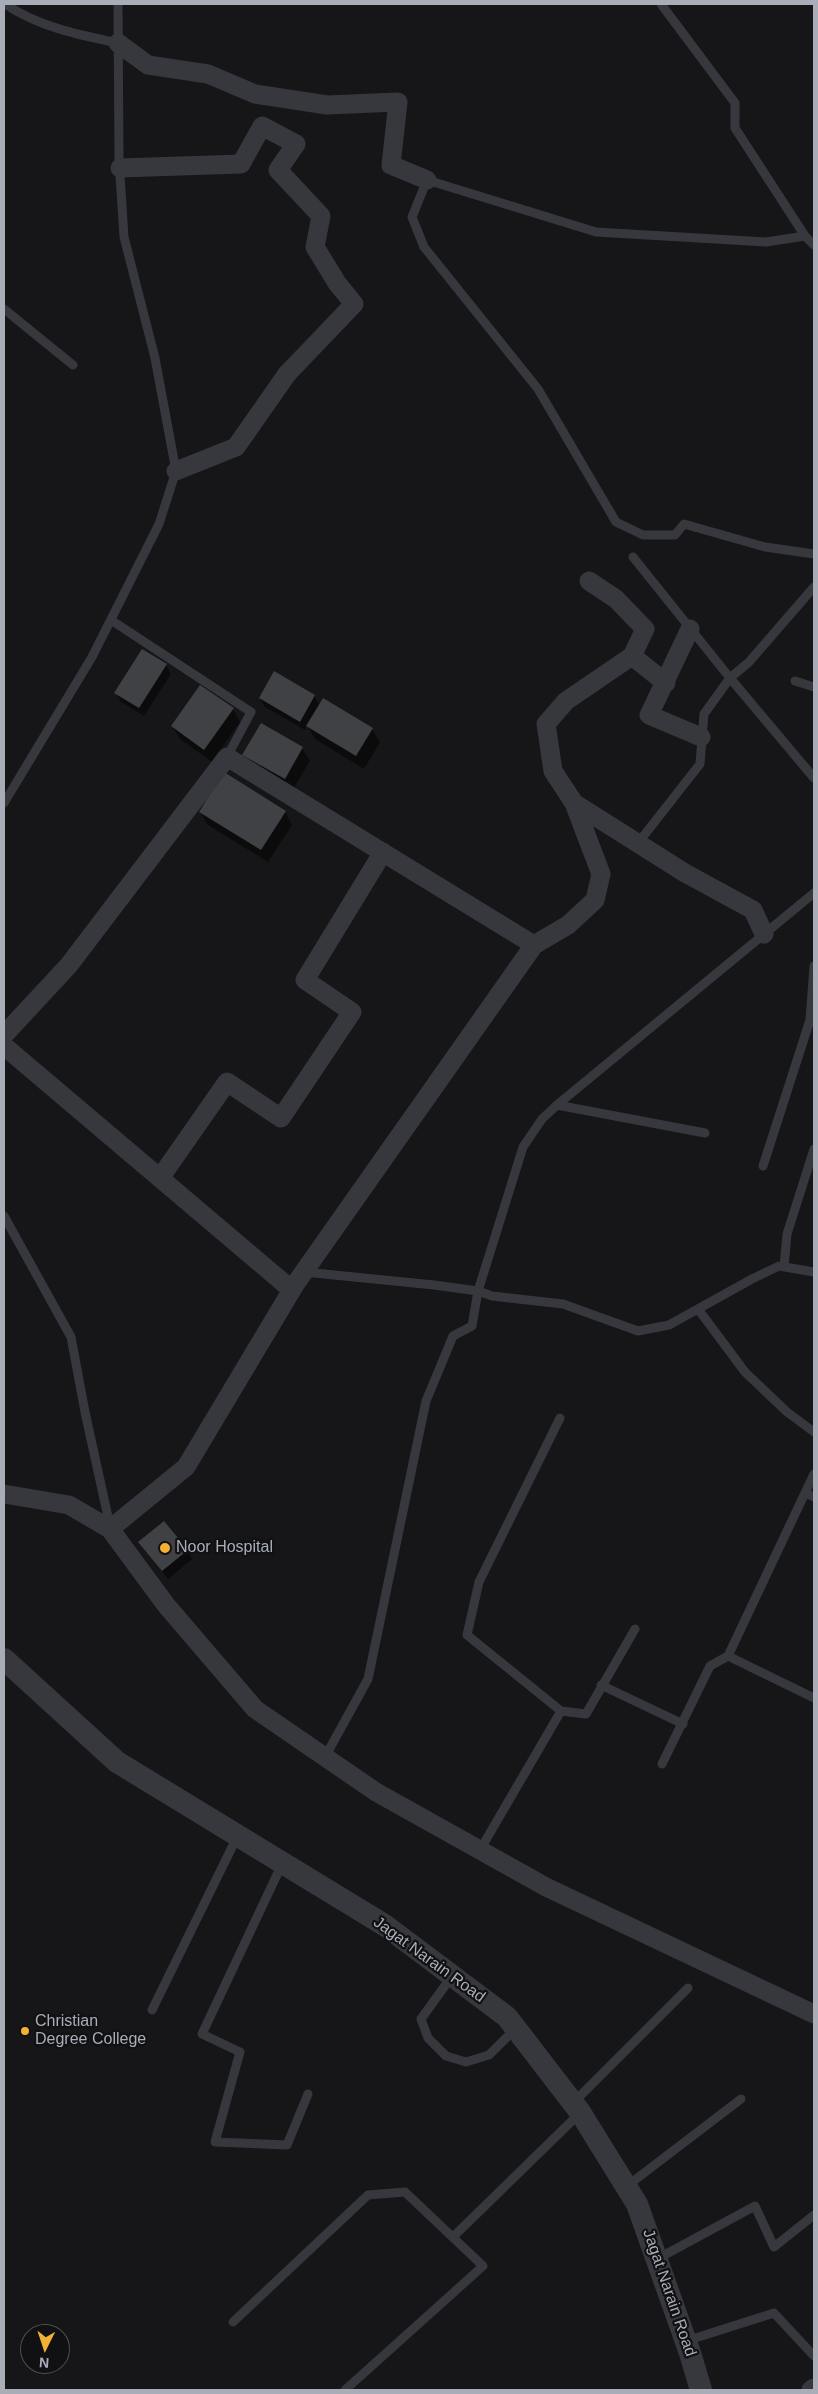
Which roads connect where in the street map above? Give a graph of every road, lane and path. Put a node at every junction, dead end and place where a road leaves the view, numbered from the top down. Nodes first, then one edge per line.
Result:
1 (5, 4) edge
2 (118, 4) edge
3 (661, 4) edge
4 (118, 44) junction
5 (272, 96) junction
6 (262, 126) junction
7 (120, 168) junction
8 (427, 180) junction
9 (805, 236) junction
10 (814, 245) edge
11 (4, 309) edge
12 (72, 365) dead end
13 (176, 470) junction
14 (814, 554) edge
15 (633, 557) dead end
16 (589, 581) dead end
17 (814, 587) edge
18 (111, 620) junction
19 (690, 628) junction
20 (632, 656) junction
21 (730, 678) junction
22 (795, 680) dead end
23 (666, 683) junction
24 (814, 687) edge
25 (701, 737) junction
26 (227, 757) junction
27 (814, 778) edge
28 (4, 803) edge
29 (574, 803) junction
30 (638, 843) junction
31 (383, 852) junction
32 (814, 893) edge
33 (764, 934) junction
34 (534, 945) junction
35 (814, 966) edge
36 (4, 1035) edge
37 (4, 1046) edge
38 (557, 1105) junction
39 (705, 1133) dead end
40 (814, 1149) edge
41 (763, 1166) dead end
42 (160, 1178) junction
43 (4, 1216) edge
44 (784, 1267) junction
45 (304, 1272) junction
46 (814, 1272) edge
47 (292, 1290) junction
48 (478, 1291) junction
49 (698, 1309) junction
50 (560, 1418) dead end
51 (814, 1432) edge
52 (814, 1474) edge
53 (805, 1493) junction
54 (4, 1494) edge
55 (814, 1497) edge
56 (110, 1529) junction
57 (635, 1629) dead end
58 (728, 1656) junction
59 (4, 1659) edge
60 (601, 1685) junction
61 (814, 1698) edge
62 (562, 1711) junction
63 (683, 1724) junction
64 (325, 1757) junction
65 (662, 1764) dead end
66 (238, 1835) junction
67 (480, 1850) junction
68 (283, 1862) junction
69 (452, 1976) junction
70 (688, 1988) dead end
71 (152, 2010) dead end
72 (814, 2014) edge
73 (516, 2029) junction
74 (308, 2094) dead end
75 (741, 2099) dead end
76 (577, 2108) junction
77 (626, 2186) junction
78 (814, 2215) edge
79 (453, 2237) junction
80 (657, 2259) junction
81 (233, 2322) dead end
82 (686, 2341) junction
83 (814, 2356) edge
84 (814, 2388) edge
85 (345, 2390) edge
86 (701, 2390) edge
87 (811, 2390) edge

1 - 4 lane
2 - 4 lane
3 - 9 lane
4 - 5 street
4 - 7 lane
5 - 6 street
5 - 8 street
6 - 7 street
6 - 13 street
7 - 13 lane
8 - 9 lane
8 - 14 lane
9 - 10 lane
11 - 12 lane
13 - 18 lane
15 - 19 lane
16 - 20 street
17 - 21 lane
18 - 26 lane
18 - 28 lane
19 - 21 lane
19 - 23 street
20 - 23 street
20 - 29 street
21 - 25 lane
21 - 27 lane
22 - 24 lane
23 - 25 street
25 - 30 lane
26 - 31 street
26 - 36 street
29 - 30 street
29 - 34 street
30 - 33 street
31 - 34 street
31 - 42 street
32 - 33 lane
33 - 38 lane
34 - 45 street
35 - 41 lane
37 - 42 street
38 - 39 lane
38 - 48 lane
40 - 44 lane
42 - 47 street
43 - 56 lane
44 - 46 lane
44 - 49 lane
45 - 47 street
45 - 48 lane
47 - 56 street
48 - 49 lane
48 - 64 lane
49 - 51 lane
50 - 62 lane
52 - 53 lane
53 - 55 lane
53 - 58 lane
54 - 56 street
56 - 64 street
57 - 60 lane
58 - 61 lane
58 - 63 lane
59 - 66 street, Jagat Narain Road
60 - 62 lane
60 - 63 lane
62 - 67 lane
63 - 65 lane
64 - 67 street
66 - 68 street, Jagat Narain Road
66 - 71 lane
67 - 72 street
68 - 69 street, Jagat Narain Road
68 - 74 lane
69 - 73 street, Jagat Narain Road
69 - 73 lane
70 - 76 lane
73 - 76 street, Jagat Narain Road
75 - 77 lane
76 - 77 street, Jagat Narain Road
76 - 79 lane
77 - 80 street, Jagat Narain Road
78 - 80 lane
79 - 81 lane
79 - 85 lane
80 - 82 street, Jagat Narain Road
82 - 83 lane
82 - 86 street, Jagat Narain Road
84 - 87 street

